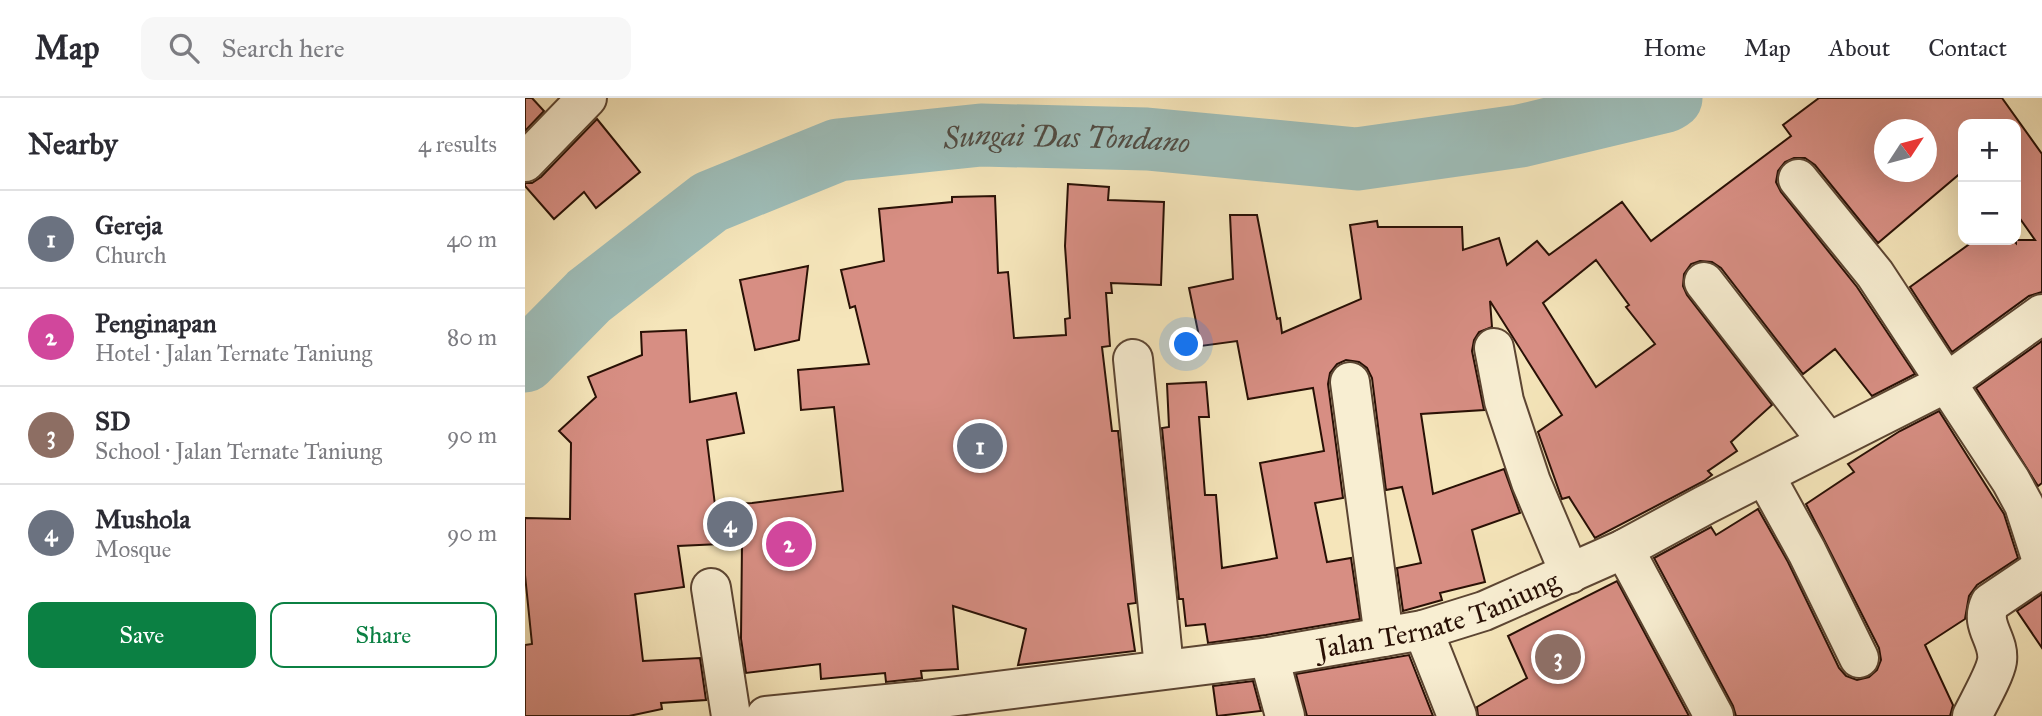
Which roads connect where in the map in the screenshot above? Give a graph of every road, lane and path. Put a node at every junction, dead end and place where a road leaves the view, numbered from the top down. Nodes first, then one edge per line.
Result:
1 (587, 98) edge
2 (525, 162) edge
3 (1798, 179) dead end
4 (1704, 282) dead end
5 (2042, 314) edge
6 (1494, 348) dead end
7 (1133, 359) dead end
8 (1350, 382) dead end
9 (1946, 383) junction
10 (1828, 442) junction
11 (1765, 476) junction
12 (1624, 549) junction
13 (2042, 561) edge
14 (1570, 574) junction
15 (711, 588) dead end
16 (1423, 630) junction
17 (1384, 637) junction
18 (1269, 657) junction
19 (1859, 658) dead end
20 (1164, 668) junction
21 (731, 716) edge
22 (766, 716) edge
23 (1285, 716) edge
24 (1457, 716) edge
25 (1714, 716) edge
26 (1972, 716) edge

1 - 2 street
3 - 9 street
4 - 10 street
5 - 9 street, Jalan Ternate Taniung
6 - 14 street
7 - 20 street
8 - 17 street
9 - 10 street, Jalan Ternate Taniung
9 - 13 street
10 - 11 street, Jalan Ternate Taniung
11 - 12 street, Jalan Ternate Taniung
11 - 19 street
12 - 14 street, Jalan Ternate Taniung
12 - 25 street
13 - 26 street
14 - 16 street, Jalan Ternate Taniung
15 - 21 street
16 - 17 street, Jalan Ternate Taniung
16 - 24 street
17 - 18 street, Jalan Ternate Taniung
18 - 20 street, Jalan Ternate Taniung
18 - 23 street
20 - 22 street, Jalan Ternate Taniung

